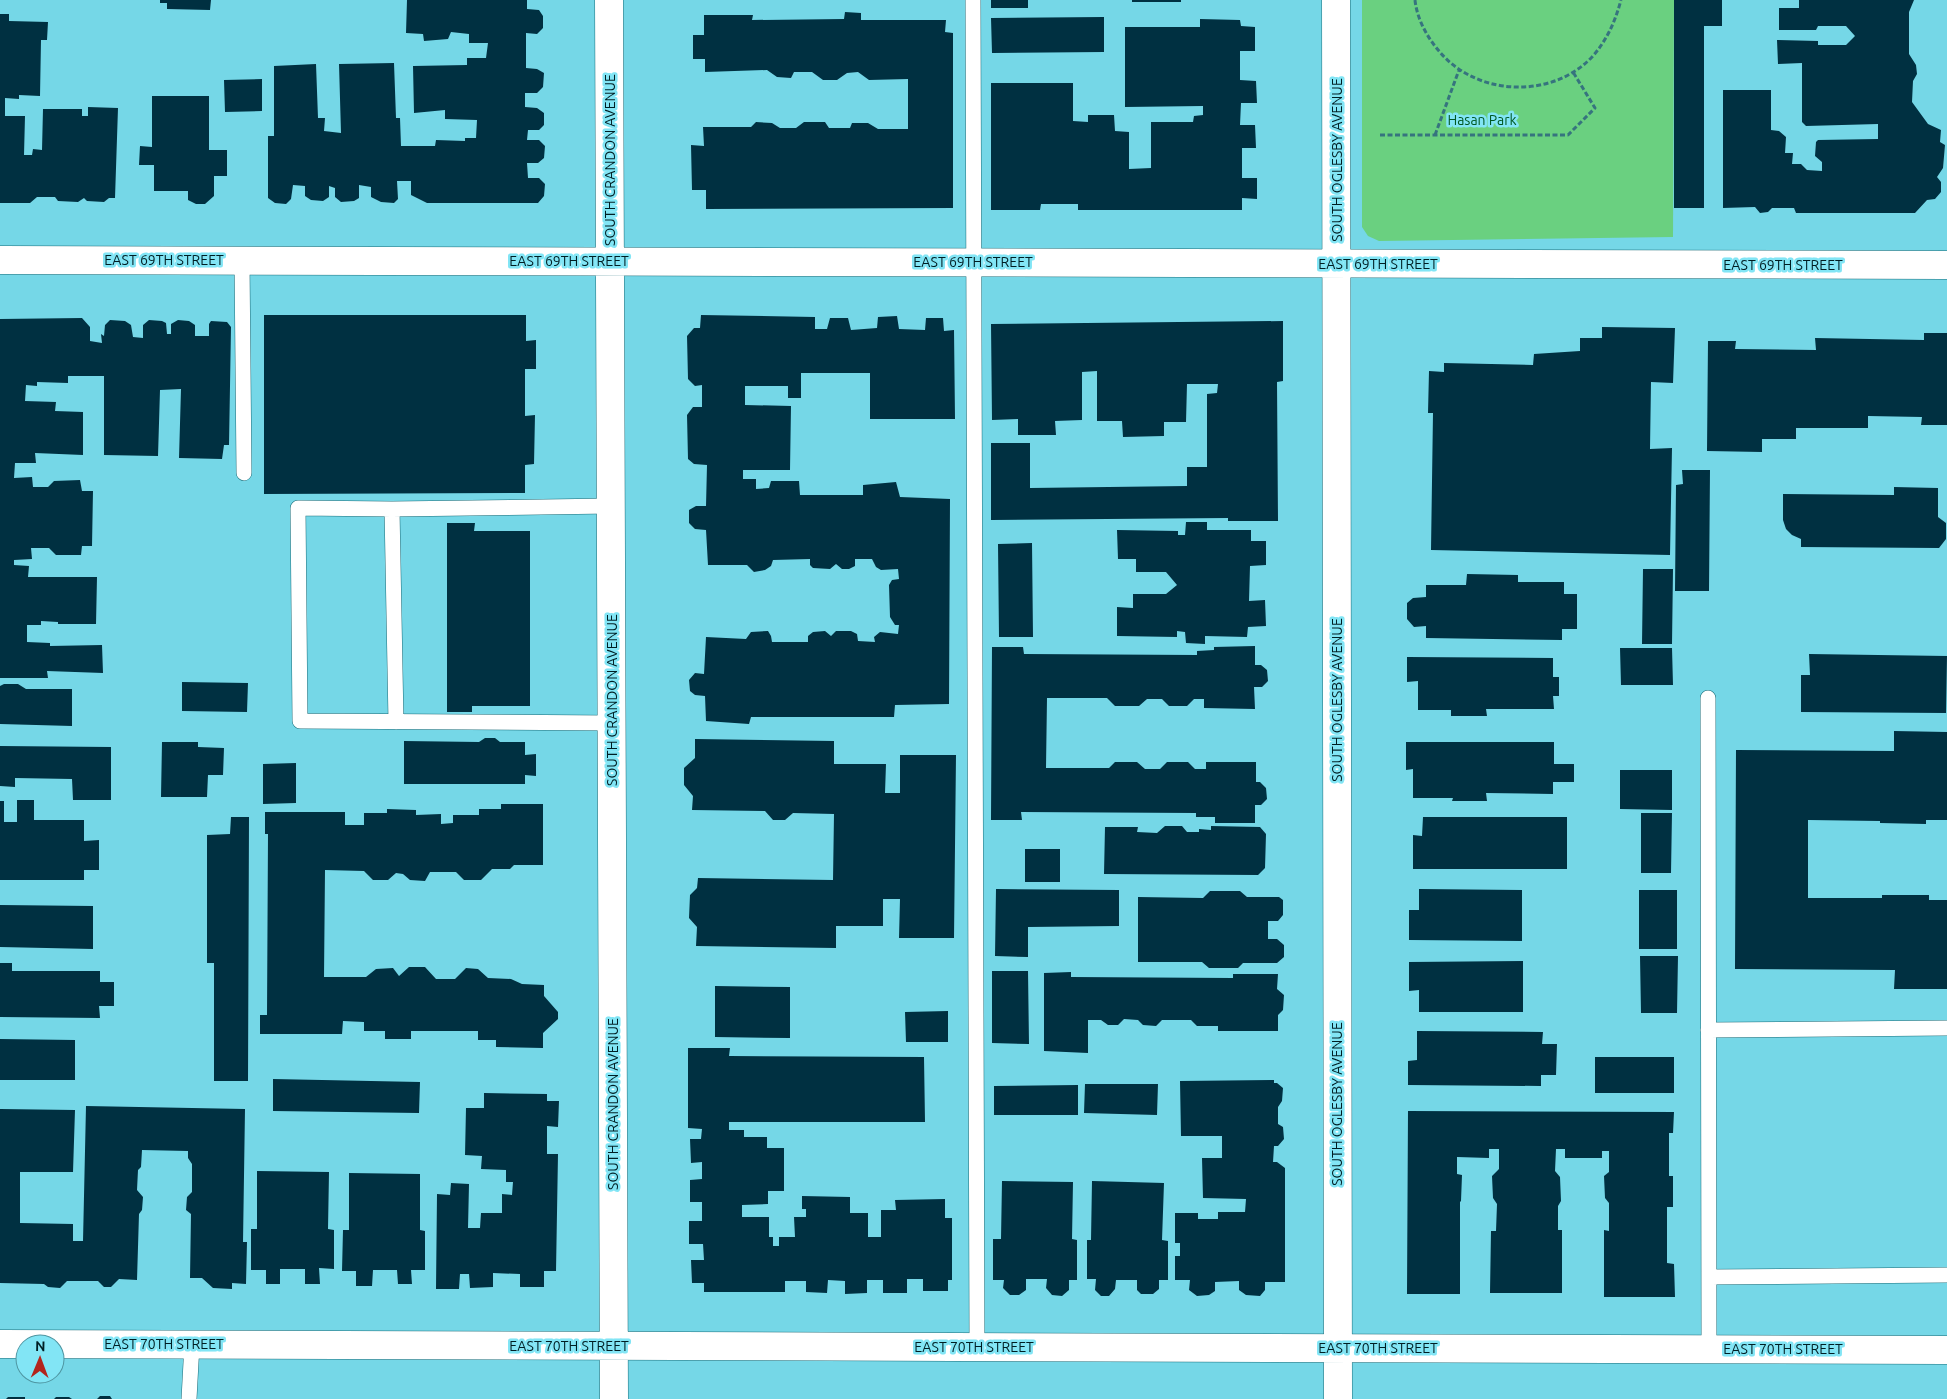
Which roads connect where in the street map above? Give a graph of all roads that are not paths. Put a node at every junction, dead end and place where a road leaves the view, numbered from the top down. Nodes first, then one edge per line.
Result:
1 (609, 0) edge
2 (973, 0) edge
3 (1336, 0) edge
4 (0, 260) edge
5 (242, 260) junction
6 (610, 262) junction
7 (973, 262) junction
8 (1337, 264) junction
9 (1947, 265) edge
10 (244, 473) dead end
11 (611, 506) junction
12 (392, 509) junction
13 (1708, 698) dead end
14 (396, 722) junction
15 (612, 723) junction
16 (1947, 1028) edge
17 (1708, 1030) junction
18 (1947, 1275) edge
19 (1709, 1277) junction
20 (0, 1344) edge
21 (192, 1344) junction
22 (614, 1346) junction
23 (977, 1347) junction
24 (1338, 1348) junction
25 (1709, 1349) junction
26 (1947, 1350) edge
27 (190, 1399) edge
28 (614, 1399) edge
29 (1338, 1399) edge

1 - 6 street, SOUTH CRANDON AVENUE
2 - 7 lane
3 - 8 street, SOUTH OGLESBY AVENUE
4 - 5 street, EAST 69TH STREET
5 - 6 street, EAST 69TH STREET
5 - 10 lane
6 - 7 street, EAST 69TH STREET
6 - 11 street, SOUTH CRANDON AVENUE
7 - 8 street, EAST 69TH STREET
7 - 23 lane
8 - 9 street, EAST 69TH STREET
8 - 24 street, SOUTH OGLESBY AVENUE
11 - 12 lane
11 - 15 street, SOUTH CRANDON AVENUE
12 - 14 lane
12 - 14 lane
13 - 17 lane
14 - 15 lane
15 - 22 street, SOUTH CRANDON AVENUE
16 - 17 lane
17 - 19 lane
18 - 19 lane
19 - 25 lane
20 - 21 street, EAST 70TH STREET
21 - 22 street, EAST 70TH STREET
21 - 27 lane
22 - 23 street, EAST 70TH STREET
22 - 28 street, SOUTH CRANDON AVENUE
23 - 24 street, EAST 70TH STREET
24 - 25 street, EAST 70TH STREET
24 - 29 street, SOUTH OGLESBY AVENUE
25 - 26 street, EAST 70TH STREET

